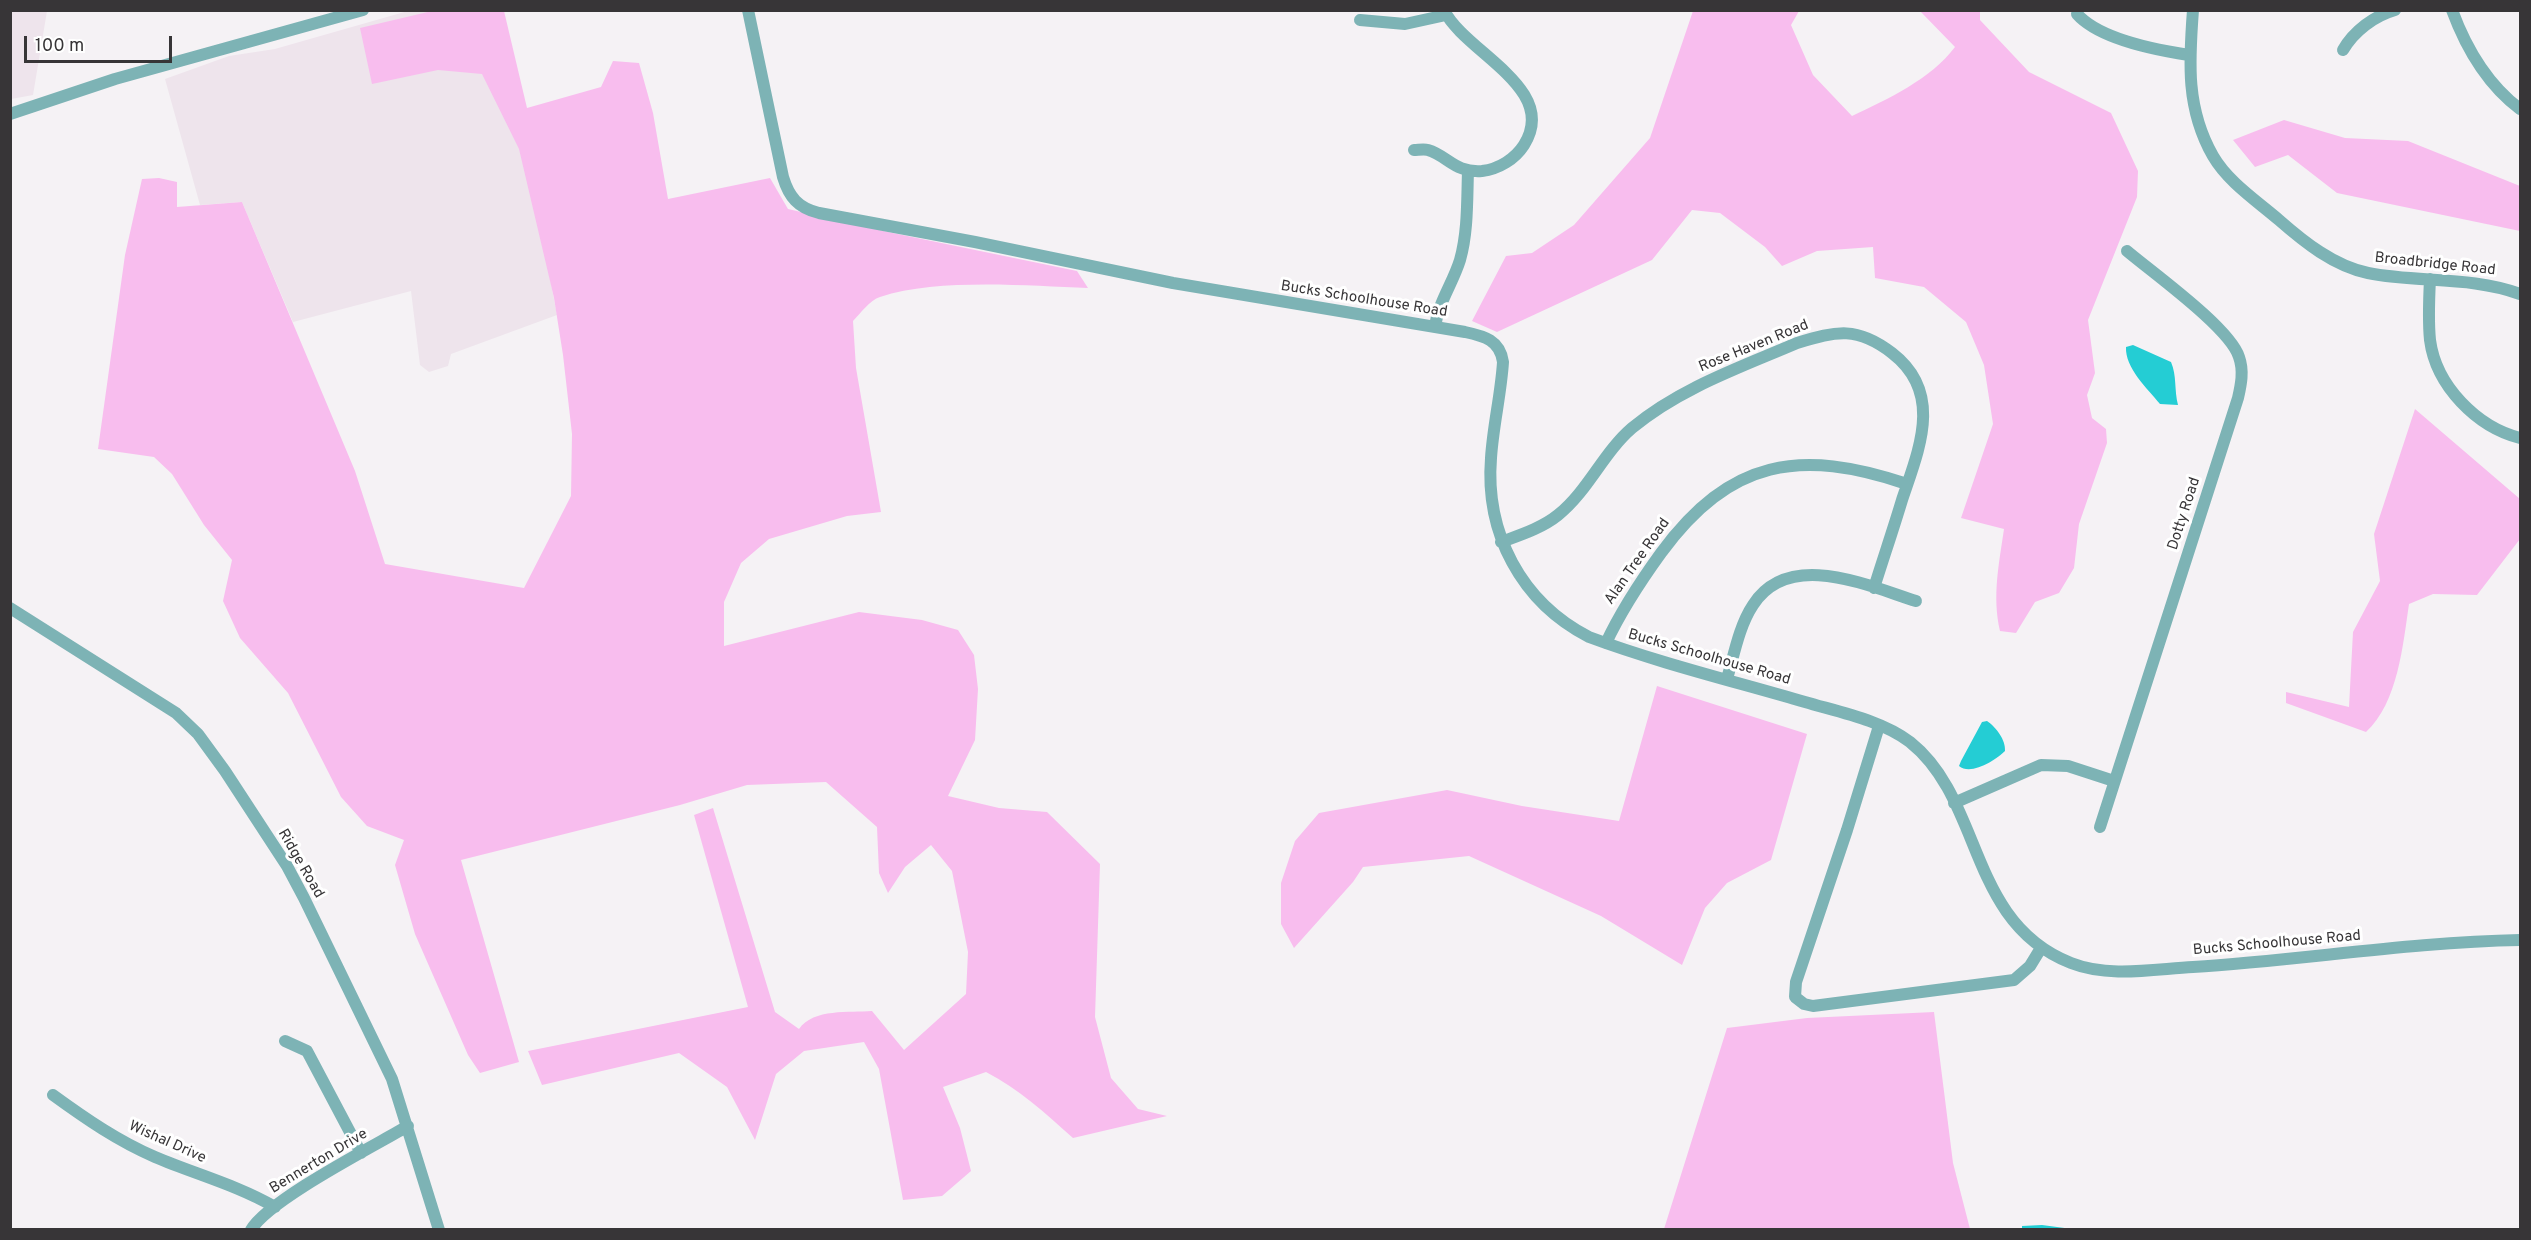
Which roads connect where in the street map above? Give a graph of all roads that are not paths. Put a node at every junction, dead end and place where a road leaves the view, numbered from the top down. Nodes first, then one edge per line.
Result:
1 (363, 10) edge
2 (748, 10) edge
3 (2193, 10) edge
4 (2395, 10) edge
5 (2452, 10) edge
6 (1445, 13) edge
7 (2077, 14) dead end
8 (1360, 20) dead end
9 (2343, 50) dead end
10 (2189, 55) junction
11 (2520, 109) edge
12 (10, 114) edge
13 (1414, 150) dead end
14 (1468, 171) junction
15 (2127, 251) dead end
16 (2430, 279) junction
17 (2520, 294) edge
18 (1435, 327) junction
19 (2520, 438) edge
20 (1907, 484) junction
21 (1501, 542) junction
22 (1874, 588) junction
23 (1916, 601) dead end
24 (10, 608) edge
25 (1606, 643) junction
26 (1727, 679) junction
27 (1879, 726) junction
28 (2114, 781) junction
29 (1954, 803) junction
30 (2100, 827) dead end
31 (2520, 940) edge
32 (2041, 948) junction
33 (285, 1041) dead end
34 (52, 1095) dead end
35 (408, 1126) junction
36 (361, 1153) junction
37 (275, 1207) junction
38 (251, 1230) edge
39 (439, 1230) edge

1 - 12 street
2 - 18 street, Bucks Schoolhouse Road
3 - 10 street, Broadbridge Road
4 - 9 street
5 - 11 street
6 - 8 street
6 - 14 street
7 - 10 street
10 - 16 street, Broadbridge Road
13 - 14 street
14 - 18 street
15 - 28 street, Dotty Road
16 - 17 street, Broadbridge Road
16 - 19 street
18 - 21 street, Bucks Schoolhouse Road
20 - 21 street, Rose Haven Road
20 - 22 street, Rose Haven Road
20 - 25 street, Alan Tree Road
21 - 25 street, Bucks Schoolhouse Road
22 - 23 street
22 - 26 street
24 - 35 street, Ridge Road
25 - 26 street, Bucks Schoolhouse Road
26 - 27 street, Bucks Schoolhouse Road
27 - 29 street, Bucks Schoolhouse Road
27 - 32 street
28 - 29 street
28 - 30 street, Dotty Road
29 - 32 street, Bucks Schoolhouse Road
31 - 32 street, Bucks Schoolhouse Road
33 - 36 street
34 - 37 street, Wishal Drive
35 - 36 street, Bennerton Drive
35 - 39 street, Ridge Road
36 - 37 street, Bennerton Drive
37 - 38 street, Bennerton Drive

